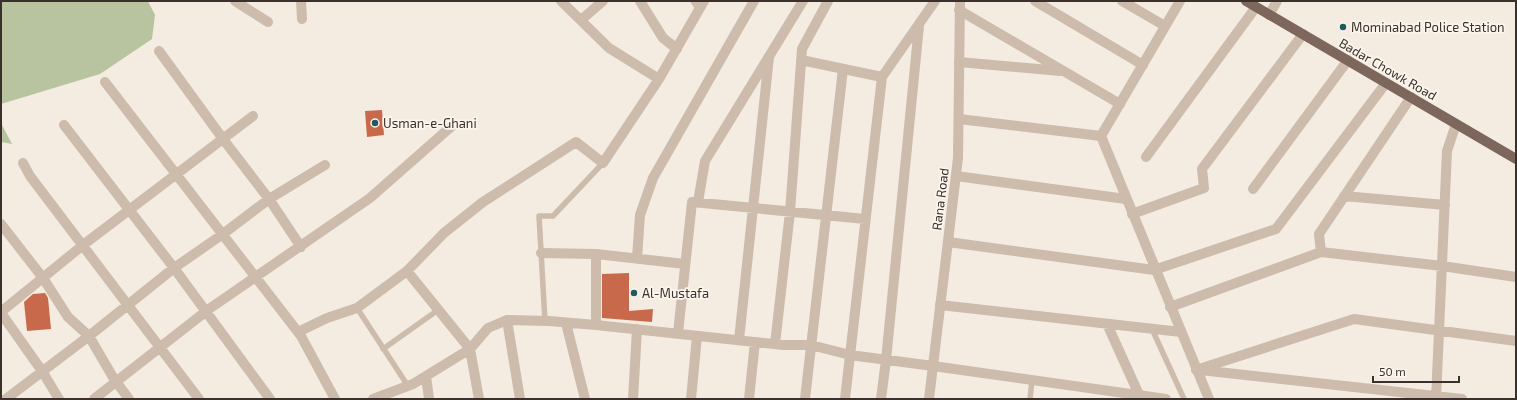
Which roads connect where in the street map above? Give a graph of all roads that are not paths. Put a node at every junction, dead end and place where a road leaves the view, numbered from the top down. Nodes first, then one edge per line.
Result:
1 (235, 1) edge
2 (301, 1) edge
3 (561, 1) edge
4 (603, 1) edge
5 (640, 1) edge
6 (693, 1) edge
7 (754, 1) edge
8 (803, 1) edge
9 (828, 1) edge
10 (935, 1) edge
11 (1035, 1) edge
12 (1122, 1) edge
13 (1180, 1) edge
14 (1246, 1) edge
15 (1277, 1) edge
16 (702, 5) edge
17 (960, 5) edge
18 (1256, 7) junction
19 (1269, 15) junction
20 (302, 19) dead end
21 (580, 20) junction
22 (268, 22) dead end
23 (919, 24) junction
24 (1165, 26) junction
25 (1303, 34) junction
26 (677, 48) junction
27 (159, 51) dead end
28 (769, 57) junction
29 (801, 60) junction
30 (1348, 60) junction
31 (959, 62) junction
32 (1142, 65) junction
33 (843, 69) junction
34 (1064, 72) junction
35 (882, 77) junction
36 (659, 79) junction
37 (105, 82) dead end
38 (1386, 83) junction
39 (1411, 98) junction
40 (1120, 104) junction
41 (253, 116) dead end
42 (959, 119) junction
43 (1456, 124) junction
44 (64, 125) dead end
45 (453, 125) dead end
46 (1100, 136) junction
47 (223, 139) junction
48 (1146, 157) dead end
49 (1516, 159) edge
50 (23, 163) dead end
51 (603, 163) junction
52 (325, 165) dead end
53 (176, 174) junction
54 (956, 176) junction
55 (1253, 189) dead end
56 (1344, 196) junction
57 (269, 199) junction
58 (1126, 199) junction
59 (698, 202) junction
60 (1445, 205) junction
61 (753, 208) junction
62 (129, 211) junction
63 (790, 212) junction
64 (1132, 214) junction
65 (825, 215) junction
66 (865, 219) junction
67 (1, 224) edge
68 (223, 234) junction
69 (948, 242) junction
70 (84, 245) junction
71 (301, 247) junction
72 (1322, 252) junction
73 (541, 253) junction
74 (596, 254) junction
75 (637, 258) junction
76 (685, 264) junction
77 (1442, 266) junction
78 (174, 268) junction
79 (1154, 270) junction
80 (407, 271) junction
81 (1516, 277) edge
82 (42, 278) junction
83 (256, 278) junction
84 (128, 304) junction
85 (940, 305) junction
86 (1170, 307) junction
87 (357, 308) junction
88 (438, 310) junction
89 (206, 312) junction
90 (1, 313) edge
91 (507, 320) junction
92 (545, 321) junction
93 (566, 322) junction
94 (1107, 324) junction
95 (596, 325) junction
96 (637, 329) junction
97 (1152, 329) junction
98 (1439, 330) junction
99 (298, 332) junction
100 (1181, 332) junction
101 (678, 334) junction
102 (89, 336) junction
103 (697, 336) junction
104 (739, 340) junction
105 (1516, 341) edge
106 (755, 342) junction
107 (775, 344) junction
108 (811, 345) junction
109 (160, 347) junction
110 (383, 349) junction
111 (470, 349) junction
112 (850, 354) junction
113 (886, 360) junction
114 (933, 366) junction
115 (1196, 370) junction
116 (42, 371) junction
117 (426, 376) junction
118 (1032, 380) junction
119 (117, 381) junction
120 (408, 386) junction
121 (1, 397) edge
122 (1141, 397) edge
123 (1436, 397) edge
124 (3, 399) edge
125 (6, 399) edge
126 (59, 399) edge
127 (94, 399) edge
128 (129, 399) edge
129 (199, 399) edge
130 (270, 399) edge
131 (335, 399) edge
132 (373, 399) edge
133 (429, 399) edge
134 (479, 399) edge
135 (520, 399) edge
136 (585, 399) edge
137 (633, 399) edge
138 (691, 399) edge
139 (749, 399) edge
140 (805, 399) edge
141 (845, 399) edge
142 (881, 399) edge
143 (929, 399) edge
144 (1030, 399) edge
145 (1166, 399) edge
146 (1184, 399) edge
147 (1209, 399) edge
148 (1462, 399) edge

1 - 22 street
2 - 20 street
3 - 21 street
4 - 21 street
5 - 26 street
6 - 16 lane
7 - 75 street
8 - 28 street
9 - 29 street
10 - 23 street
11 - 32 street
12 - 24 street
13 - 24 street
14 - 18 main road, Badar Chowk Road
15 - 19 street
16 - 26 street
17 - 31 street, Rana Road
17 - 34 street
18 - 19 main road, Badar Chowk Road
18 - 48 street
19 - 25 main road, Badar Chowk Road
21 - 36 street
23 - 35 street
23 - 113 street
24 - 32 street
25 - 30 main road, Badar Chowk Road
25 - 64 street
26 - 36 street
27 - 47 street
28 - 59 street
28 - 61 street
29 - 33 street
29 - 63 street
30 - 38 main road, Badar Chowk Road
30 - 55 street
31 - 34 street
31 - 42 street, Rana Road
32 - 40 street
33 - 35 street
33 - 65 street
34 - 40 street
35 - 66 street
36 - 51 street
37 - 53 street
38 - 39 main road, Badar Chowk Road
38 - 79 street
39 - 43 main road, Badar Chowk Road
39 - 56 street
40 - 46 street
41 - 47 street
42 - 46 street
42 - 54 street, Rana Road
43 - 49 main road, Badar Chowk Road
43 - 60 street
44 - 62 street
45 - 71 street
46 - 58 street
47 - 53 street
47 - 57 street
50 - 70 street
51 - 73 lane
51 - 80 street
52 - 57 street
53 - 62 street
53 - 68 street
54 - 58 street
54 - 69 street, Rana Road
56 - 60 street
56 - 72 street
57 - 68 street
57 - 71 street
58 - 64 street
59 - 61 street
59 - 76 street
60 - 77 street
61 - 63 street
61 - 104 street
62 - 70 street
62 - 78 street
63 - 65 street
63 - 107 street
64 - 79 street
65 - 66 street
65 - 108 street
66 - 112 street
67 - 82 street
68 - 78 street
68 - 83 street
69 - 79 street
69 - 85 street, Rana Road
70 - 82 street
70 - 84 street
71 - 83 street
72 - 77 street
72 - 86 street
73 - 74 street
73 - 92 lane
74 - 75 street
74 - 95 street
75 - 76 street
76 - 101 street
77 - 81 street
77 - 98 street
78 - 84 street
78 - 89 street
79 - 86 street
80 - 87 street
80 - 88 street
82 - 90 street
82 - 102 street
83 - 89 street
83 - 99 street
84 - 102 street
84 - 109 street
85 - 94 street
85 - 114 street, Rana Road
86 - 100 street
87 - 99 street
87 - 110 lane
88 - 110 lane
88 - 111 street
89 - 109 street
89 - 130 street
90 - 116 street
91 - 92 street
91 - 111 street
91 - 135 street
92 - 93 street
93 - 95 street
93 - 136 street
94 - 97 street
94 - 122 street
95 - 96 street
96 - 101 street
96 - 137 street
97 - 100 street
97 - 146 lane
98 - 105 street
98 - 115 street
98 - 123 street
99 - 131 street
100 - 115 street
101 - 103 street
102 - 116 street
102 - 119 street
103 - 104 street
103 - 138 street
104 - 106 street
106 - 107 street
106 - 139 street
107 - 108 street
108 - 112 street
108 - 140 street
109 - 119 street
109 - 129 street
110 - 120 lane
111 - 117 street
111 - 134 street
112 - 113 street
112 - 141 street
113 - 114 street
113 - 142 street
114 - 118 street
114 - 143 street, Rana Road
115 - 123 street
115 - 147 street
116 - 125 street
116 - 126 street
117 - 120 street
117 - 133 street
118 - 122 street
118 - 144 lane
119 - 127 street
119 - 128 street
120 - 132 street
121 - 124 street
122 - 145 street
123 - 148 street

